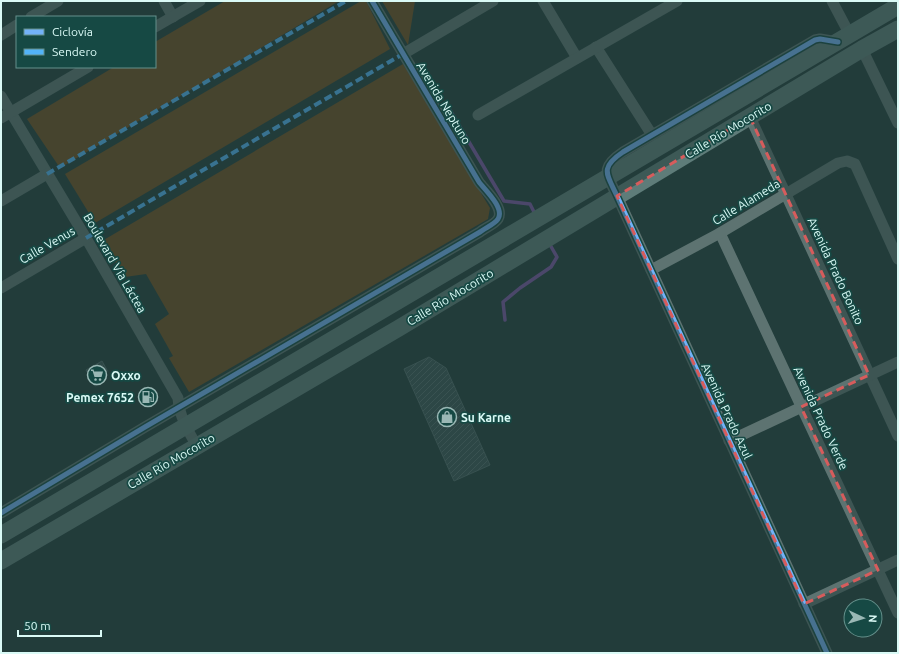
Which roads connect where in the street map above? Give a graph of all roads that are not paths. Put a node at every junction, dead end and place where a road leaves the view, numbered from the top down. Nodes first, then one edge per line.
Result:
1 (58, 1) edge
2 (164, 1) edge
3 (200, 1) edge
4 (372, 1) edge
5 (493, 1) edge
6 (543, 1) edge
7 (677, 1) edge
8 (832, 1) edge
9 (898, 6) edge
10 (33, 16) edge
11 (173, 17) junction
12 (16, 26) edge
13 (156, 26) edge
14 (898, 29) edge
15 (1, 35) edge
16 (844, 38) junction
17 (596, 47) junction
18 (862, 49) junction
19 (403, 54) junction
20 (577, 58) junction
21 (86, 68) edge
22 (1, 96) edge
23 (6, 115) edge
24 (478, 115) dead end
25 (750, 117) junction
26 (898, 123) edge
27 (652, 135) junction
28 (47, 174) junction
29 (608, 177) junction
30 (785, 193) junction
31 (617, 196) junction
32 (1, 201) edge
33 (720, 233) junction
34 (86, 238) junction
35 (898, 259) edge
36 (651, 270) junction
37 (1, 288) edge
38 (898, 362) edge
39 (870, 375) junction
40 (801, 407) junction
41 (178, 408) junction
42 (186, 427) junction
43 (898, 436) edge
44 (729, 440) junction
45 (197, 446) junction
46 (1, 513) edge
47 (1, 535) edge
48 (898, 560) edge
49 (1, 561) edge
50 (878, 570) junction
51 (804, 604) junction
52 (898, 613) edge
53 (827, 653) edge

1 - 10 street
2 - 11 street
3 - 11 street
4 - 19 street, Avenida Neptuno
5 - 19 street
6 - 20 street
7 - 17 street
8 - 16 street
9 - 16 main road, Calle Río Mocorito
11 - 13 street
12 - 15 street
14 - 18 main road, Calle Río Mocorito
16 - 27 street
16 - 29 main road, Calle Río Mocorito
17 - 20 street
17 - 27 street
18 - 25 main road, Calle Río Mocorito
18 - 26 street
19 - 41 street, Avenida Neptuno
20 - 24 street
21 - 23 street
22 - 23 street, Boulevard Vía Láctea
23 - 28 street, Boulevard Vía Láctea
25 - 30 street, Avenida Prado Bonito
25 - 31 main road, Calle Río Mocorito
27 - 29 street
28 - 32 street
28 - 34 street, Boulevard Vía Láctea
29 - 31 street, Avenida Prado Azul
29 - 42 main road, Calle Río Mocorito
30 - 33 street, Calle Alameda
30 - 35 street, Calle Alameda
30 - 39 street, Avenida Prado Bonito
31 - 36 street, Avenida Prado Azul
31 - 45 main road, Calle Río Mocorito
33 - 36 street, Calle Alameda
33 - 40 street, Avenida Prado Verde
34 - 37 street, Calle Venus
34 - 41 street, Boulevard Vía Láctea
36 - 44 street, Avenida Prado Azul
38 - 39 street
39 - 40 street
39 - 43 street, Avenida Prado Bonito
40 - 44 street
40 - 50 street, Avenida Prado Verde
41 - 42 street, Boulevard Vía Láctea
41 - 46 street
42 - 45 street, Boulevard Vía Láctea
42 - 47 main road, Calle Río Mocorito
44 - 51 street, Avenida Prado Azul
45 - 49 main road, Calle Río Mocorito
48 - 50 street
50 - 51 street
50 - 52 street, Avenida Prado Verde
51 - 53 street, Avenida Prado Azul

